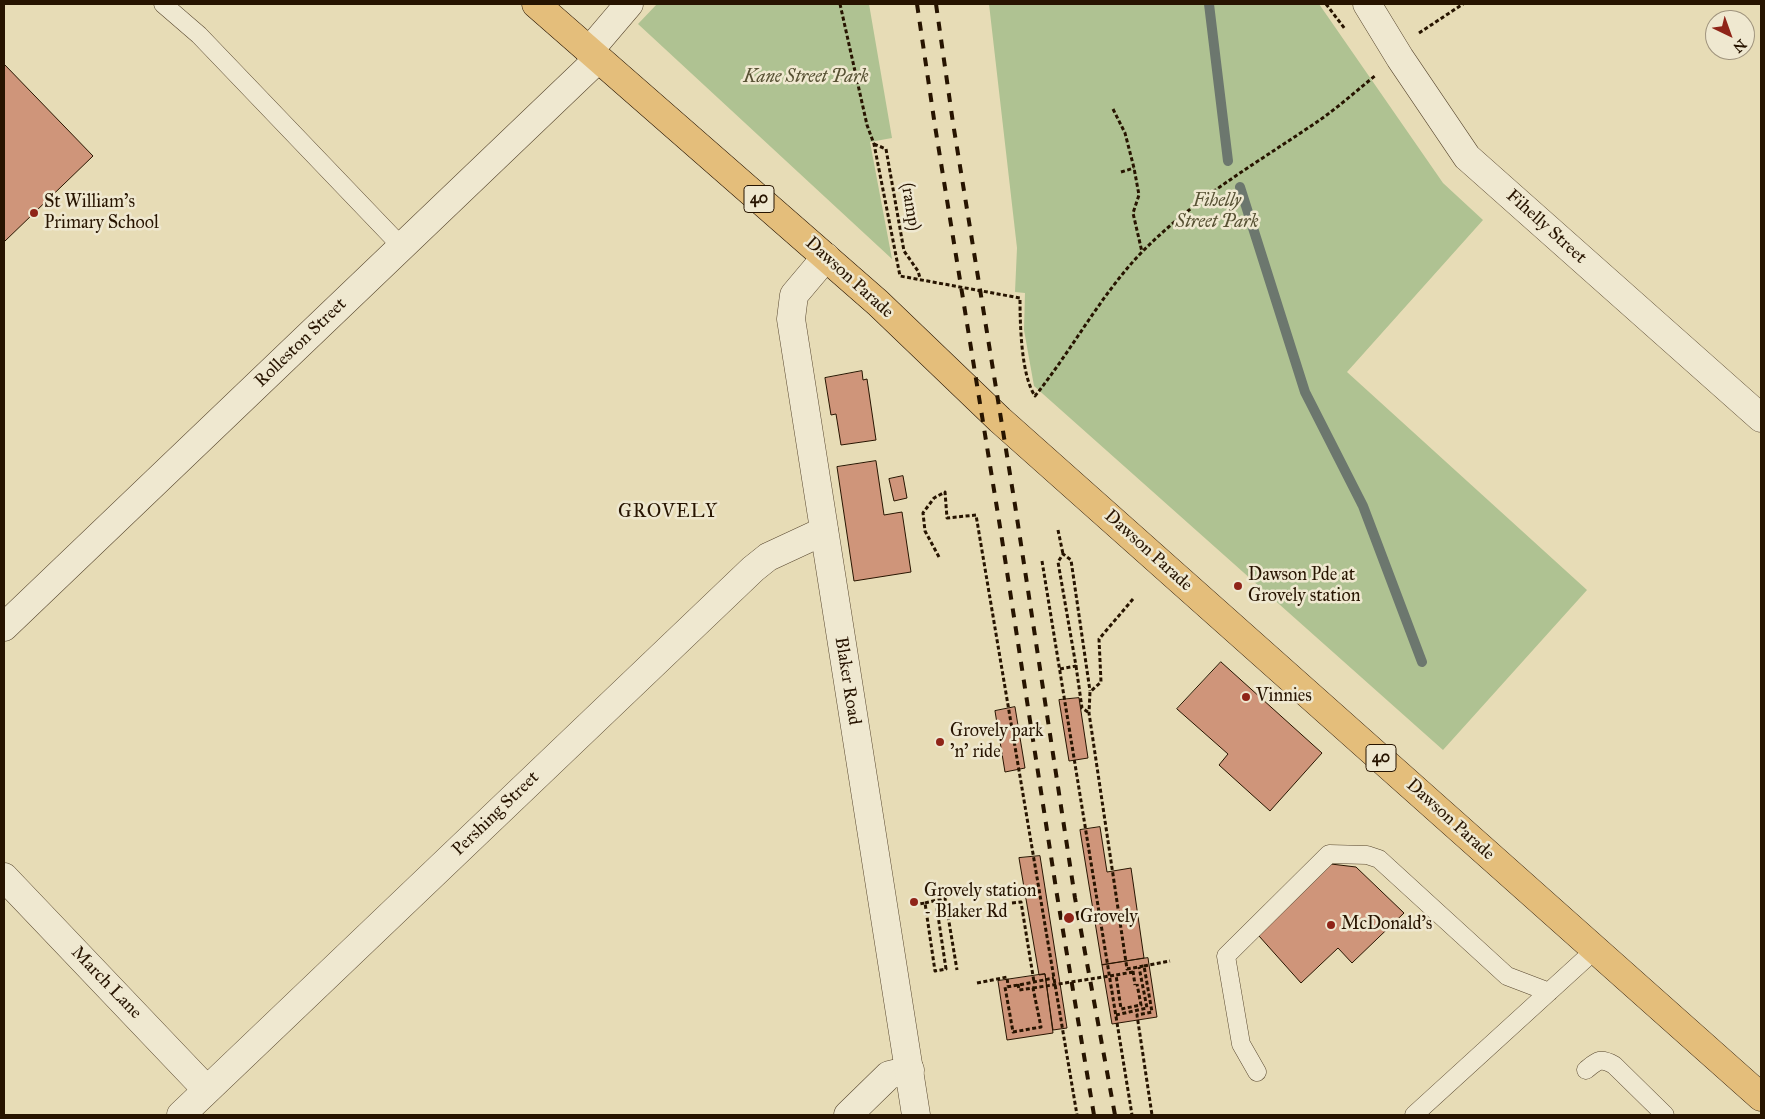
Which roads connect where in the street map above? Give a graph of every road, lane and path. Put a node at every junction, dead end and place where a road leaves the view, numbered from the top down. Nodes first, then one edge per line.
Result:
1 (163, 4) edge
2 (536, 4) edge
3 (629, 4) edge
4 (840, 4) edge
5 (1367, 4) edge
6 (593, 55) junction
7 (1377, 75) dead end
8 (1113, 109) dead end
9 (874, 144) junction
10 (1134, 168) junction
11 (1121, 172) dead end
12 (402, 247) junction
13 (1142, 253) junction
14 (826, 257) junction
15 (920, 278) junction
16 (1761, 418) edge
17 (1058, 530) dead end
18 (824, 531) junction
19 (1062, 554) junction
20 (939, 557) dead end
21 (1042, 560) dead end
22 (1132, 599) dead end
23 (4, 627) edge
24 (1076, 666) junction
25 (1060, 669) junction
26 (1090, 692) junction
27 (1088, 713) junction
28 (4, 877) edge
29 (925, 903) junction
30 (1012, 903) dead end
31 (912, 906) dead end
32 (947, 907) junction
33 (955, 912) dead end
34 (948, 914) junction
35 (1596, 950) junction
36 (1170, 961) dead end
37 (1144, 966) junction
38 (1139, 967) junction
39 (957, 970) dead end
40 (1132, 970) junction
41 (1116, 975) junction
42 (1054, 978) junction
43 (1034, 982) junction
44 (976, 983) dead end
45 (1018, 984) junction
46 (1008, 986) junction
47 (1033, 988) junction
48 (1549, 992) junction
49 (1116, 1015) junction
50 (910, 1070) junction
51 (1586, 1070) dead end
52 (1257, 1072) dead end
53 (207, 1090) junction
54 (1761, 1097) edge
55 (181, 1115) edge
56 (848, 1115) edge
57 (916, 1115) edge
58 (1077, 1115) edge
59 (1132, 1115) edge
60 (1152, 1115) edge
61 (1414, 1115) edge
62 (1665, 1115) edge

1 - 12 lane
2 - 6 main road, Dawson Parade / 40
3 - 6 street, Rolleston Street
4 - 9 path
5 - 16 street, Fihelly Street
6 - 12 street, Rolleston Street
6 - 14 main road, Dawson Parade / 40
7 - 13 path
8 - 10 path
9 - 15 path, (ramp)
9 - 15 path
10 - 11 path
10 - 13 path
12 - 23 street, Rolleston Street
13 - 15 path
14 - 18 street, Blaker Road
14 - 35 main road, Dawson Parade / 40
17 - 19 path
18 - 50 street, Blaker Road
18 - 53 street, Pershing Street
19 - 24 path
19 - 26 path
20 - 42 path
21 - 25 path
22 - 26 path
24 - 25 path
24 - 27 path
25 - 49 path
26 - 27 path
27 - 40 path
28 - 53 street, March Lane
29 - 31 path
29 - 32 path
29 - 32 path
30 - 43 path
32 - 34 path
33 - 34 path
34 - 39 path
35 - 48 lane
35 - 54 main road, Dawson Parade / 40
36 - 37 path
37 - 38 path
37 - 60 path
38 - 40 path
38 - 49 path
40 - 41 path
40 - 41 path
41 - 47 path, bridge
42 - 43 path
42 - 58 path
43 - 45 path
44 - 46 path
45 - 46 path
45 - 47 path
46 - 47 path
48 - 52 lane
48 - 61 lane
49 - 59 path
50 - 56 street
50 - 57 street, Blaker Road
51 - 62 lane
53 - 55 street, Pershing Street

